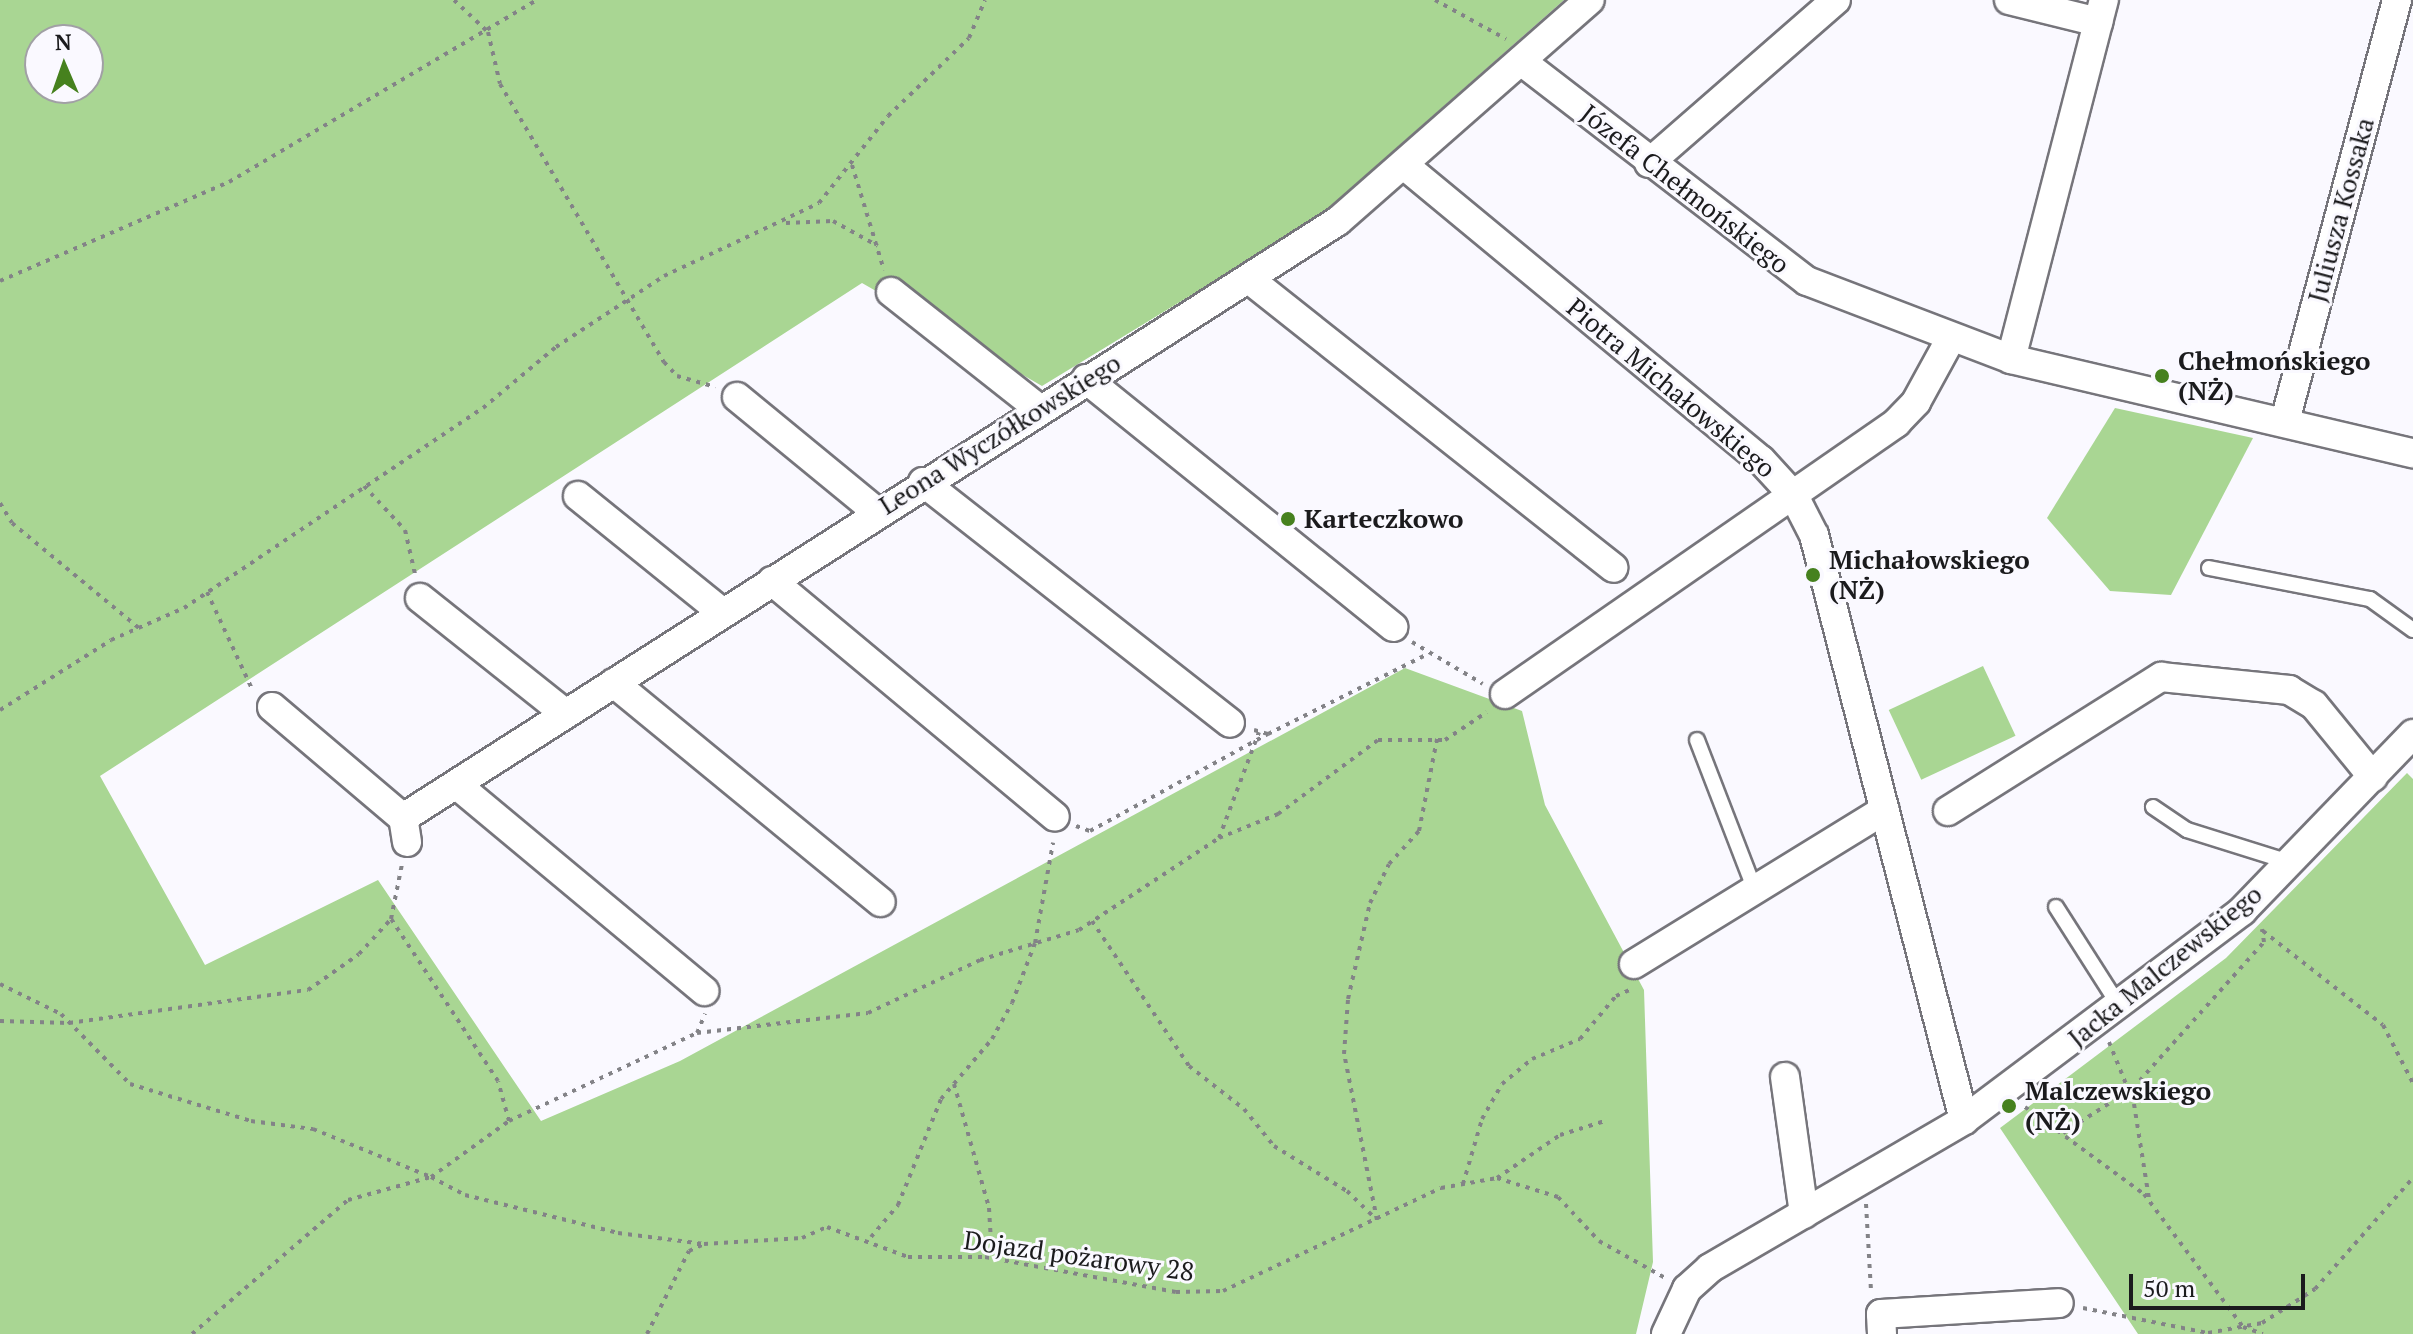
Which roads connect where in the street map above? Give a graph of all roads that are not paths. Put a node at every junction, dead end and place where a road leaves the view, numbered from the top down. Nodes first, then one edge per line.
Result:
1 (1590, 0) edge
2 (1836, 0) edge
3 (2009, 0) edge
4 (2397, 0) edge
5 (2101, 11) edge
6 (1525, 58) junction
7 (1649, 163) junction
8 (1404, 165) junction
9 (1249, 279) junction
10 (891, 292) road end
11 (1951, 338) junction
12 (2011, 359) junction
13 (1086, 379) junction
14 (737, 397) road end
15 (1038, 408) junction
16 (2285, 421) junction
17 (2413, 453) edge
18 (923, 482) junction
19 (578, 496) dead end
20 (1794, 496) junction
21 (877, 512) junction
22 (1613, 568) dead end
23 (2209, 568) dead end
24 (772, 581) junction
25 (420, 598) road end
26 (723, 613) junction
27 (1393, 627) road end
28 (2413, 630) edge
29 (614, 683) junction
30 (1505, 694) road end
31 (272, 707) road end
32 (566, 714) junction
33 (1230, 723) road end
34 (2413, 734) edge
35 (1697, 740) dead end
36 (2373, 777) junction
37 (457, 785) junction
38 (2153, 807) dead end
39 (1884, 810) junction
40 (1948, 811) dead end
41 (1055, 817) road end
42 (2289, 862) junction
43 (1755, 890) junction
44 (881, 902) dead end
45 (2056, 907) dead end
46 (1636, 975) road end
47 (704, 991) road end
48 (2111, 1014) junction
49 (1785, 1077) dead end
50 (1964, 1120) junction
51 (1804, 1214) junction
52 (2059, 1303) road end
53 (1882, 1324) edge
54 (1666, 1334) edge

1 - 6 street, Leona Wyczółkowskiego
2 - 7 street
3 - 5 street
4 - 16 street, Juliusza Kossaka
5 - 12 street
6 - 7 street, Józefa Chełmońskiego
6 - 8 street, Leona Wyczółkowskiego
7 - 11 street, Józefa Chełmońskiego
8 - 9 street, Leona Wyczółkowskiego
8 - 20 street, Piotra Michałowskiego
9 - 13 street, Leona Wyczółkowskiego
9 - 22 street
10 - 15 street
11 - 12 street, Józefa Chełmońskiego
11 - 20 street
12 - 16 street, Józefa Chełmońskiego
13 - 15 street, Leona Wyczółkowskiego
13 - 27 street
14 - 21 street
15 - 18 street, Leona Wyczółkowskiego
16 - 17 street, Józefa Chełmońskiego
18 - 21 street, Leona Wyczółkowskiego
18 - 33 street
19 - 26 street
20 - 30 street
20 - 39 street, Piotra Michałowskiego
21 - 24 street, Leona Wyczółkowskiego
23 - 28 lane
24 - 26 street, Leona Wyczółkowskiego
24 - 41 street
25 - 32 street
26 - 29 street, Leona Wyczółkowskiego
29 - 32 street, Leona Wyczółkowskiego
29 - 44 street
31 - 37 street, Leona Wyczółkowskiego
32 - 37 street, Leona Wyczółkowskiego
34 - 36 street, Jacka Malczewskiego
35 - 43 lane
36 - 40 street
36 - 42 street, Jacka Malczewskiego
37 - 47 street
38 - 42 lane
39 - 43 street
39 - 50 street, Piotra Michałowskiego
42 - 48 street, Jacka Malczewskiego
43 - 46 street
45 - 48 lane
48 - 50 street, Jacka Malczewskiego
49 - 51 street
50 - 51 street, Jacka Malczewskiego
51 - 54 street, Jacka Malczewskiego
52 - 53 street

